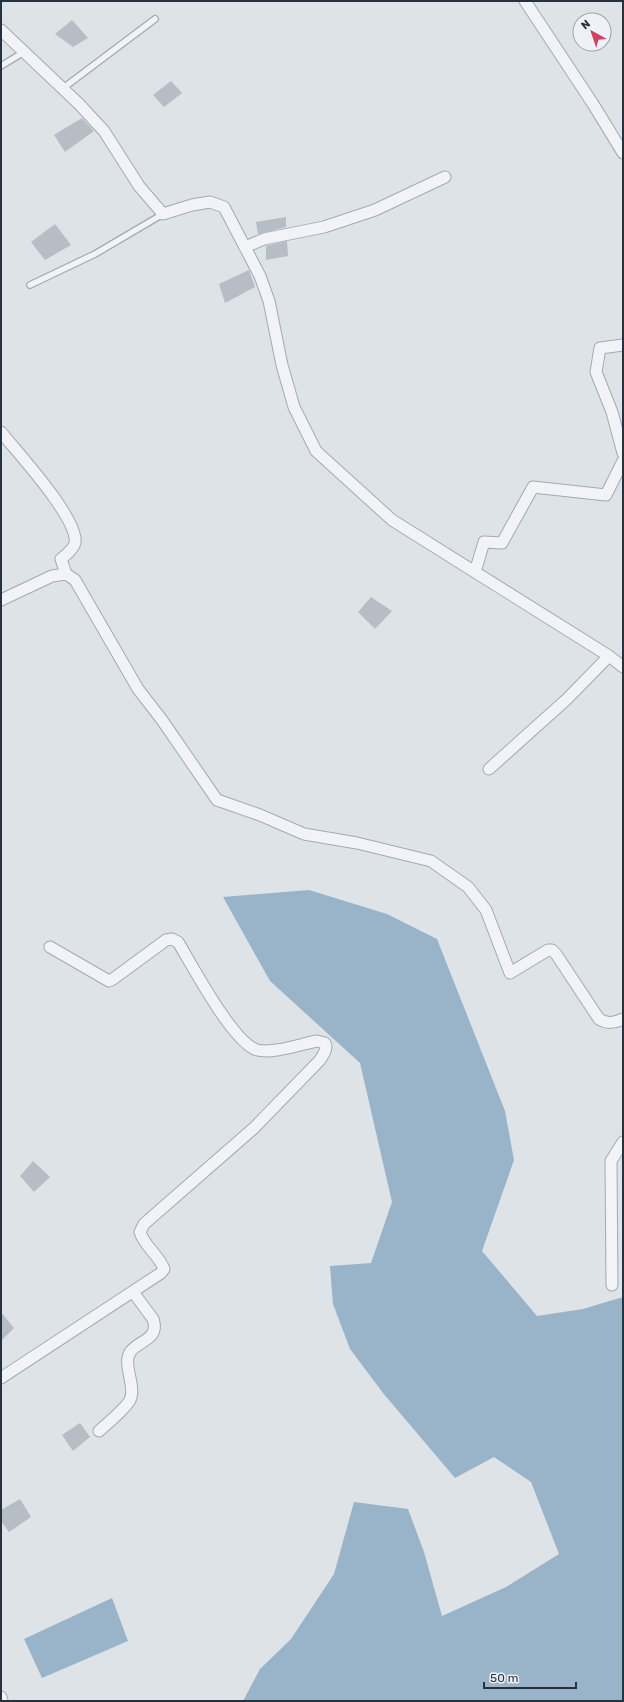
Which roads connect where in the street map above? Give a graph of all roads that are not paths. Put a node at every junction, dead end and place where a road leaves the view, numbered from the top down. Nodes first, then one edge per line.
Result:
1 (525, 1) edge
2 (155, 19) dead end
3 (1, 30) edge
4 (24, 52) junction
5 (1, 66) edge
6 (62, 89) junction
7 (623, 153) edge
8 (444, 177) dead end
9 (163, 214) junction
10 (245, 247) junction
11 (30, 285) dead end
12 (623, 345) edge
13 (1, 432) edge
14 (623, 453) edge
15 (622, 464) edge
16 (475, 572) junction
17 (66, 574) junction
18 (1, 600) edge
19 (609, 656) junction
20 (623, 666) edge
21 (489, 768) dead end
22 (50, 947) dead end
23 (623, 1019) edge
24 (623, 1142) edge
25 (612, 1285) dead end
26 (133, 1292) junction
27 (1, 1378) edge
28 (99, 1431) dead end
29 (1, 1697) edge
30 (2, 1701) edge

1 - 7 street
2 - 6 lane
3 - 4 street
4 - 5 lane
4 - 6 street
6 - 9 street
8 - 10 street
9 - 10 street
9 - 11 lane
10 - 16 street
12 - 14 street
13 - 17 street
15 - 16 street
16 - 19 street
17 - 18 street
17 - 23 street
19 - 20 street
19 - 21 street
22 - 26 street
24 - 25 street
26 - 27 street
26 - 28 street
29 - 30 street

